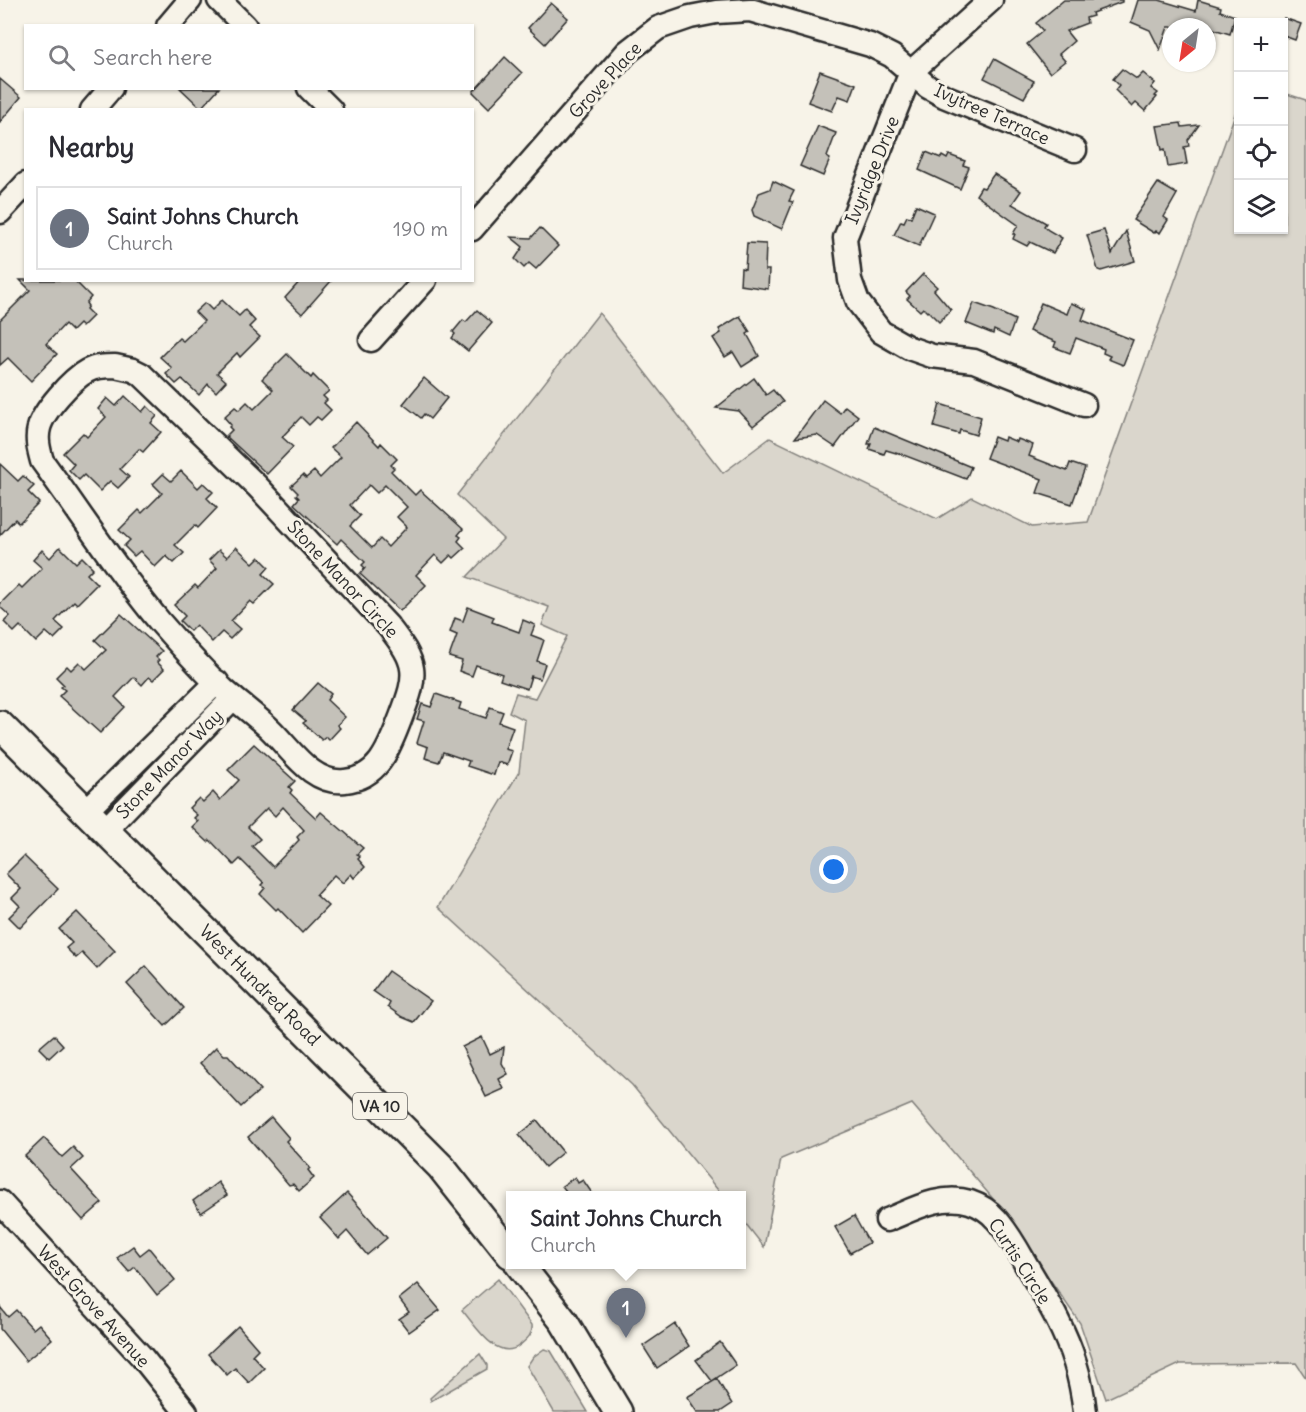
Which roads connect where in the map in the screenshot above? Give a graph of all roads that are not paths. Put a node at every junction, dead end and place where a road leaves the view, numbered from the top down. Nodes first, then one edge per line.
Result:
1 (190, 0) edge
2 (219, 0) edge
3 (991, 0) edge
4 (170, 24) edge
5 (243, 24) edge
6 (911, 72) junction
7 (109, 90) edge
8 (311, 90) edge
9 (95, 108) edge
10 (329, 108) edge
11 (1075, 150) dead end
12 (24, 186) edge
13 (0, 212) edge
14 (474, 227) edge
15 (423, 282) edge
16 (371, 340) dead end
17 (1084, 405) dead end
18 (217, 682) junction
19 (233, 698) junction
20 (0, 724) edge
21 (96, 820) junction
22 (0, 1202) edge
23 (886, 1220) dead end
24 (506, 1249) edge
25 (523, 1269) edge
26 (186, 1412) edge
27 (618, 1412) edge
28 (1085, 1412) edge

1 - 4 street
2 - 5 street
3 - 6 street, Ivyridge Drive
6 - 11 street, Ivytree Terrace
6 - 14 street, Grove Place
6 - 17 street, Ivyridge Drive
7 - 9 street
8 - 10 street
12 - 13 street
15 - 16 street
18 - 19 street, Stone Manor Circle
18 - 19 street, Stone Manor Circle
18 - 21 street, Stone Manor Way
19 - 21 street, Stone Manor Way
20 - 21 main road, West Hundred Road / VA 10
21 - 24 main road, West Hundred Road / VA 10
22 - 26 street, West Grove Avenue
23 - 28 street, Curtis Circle
25 - 27 main road

